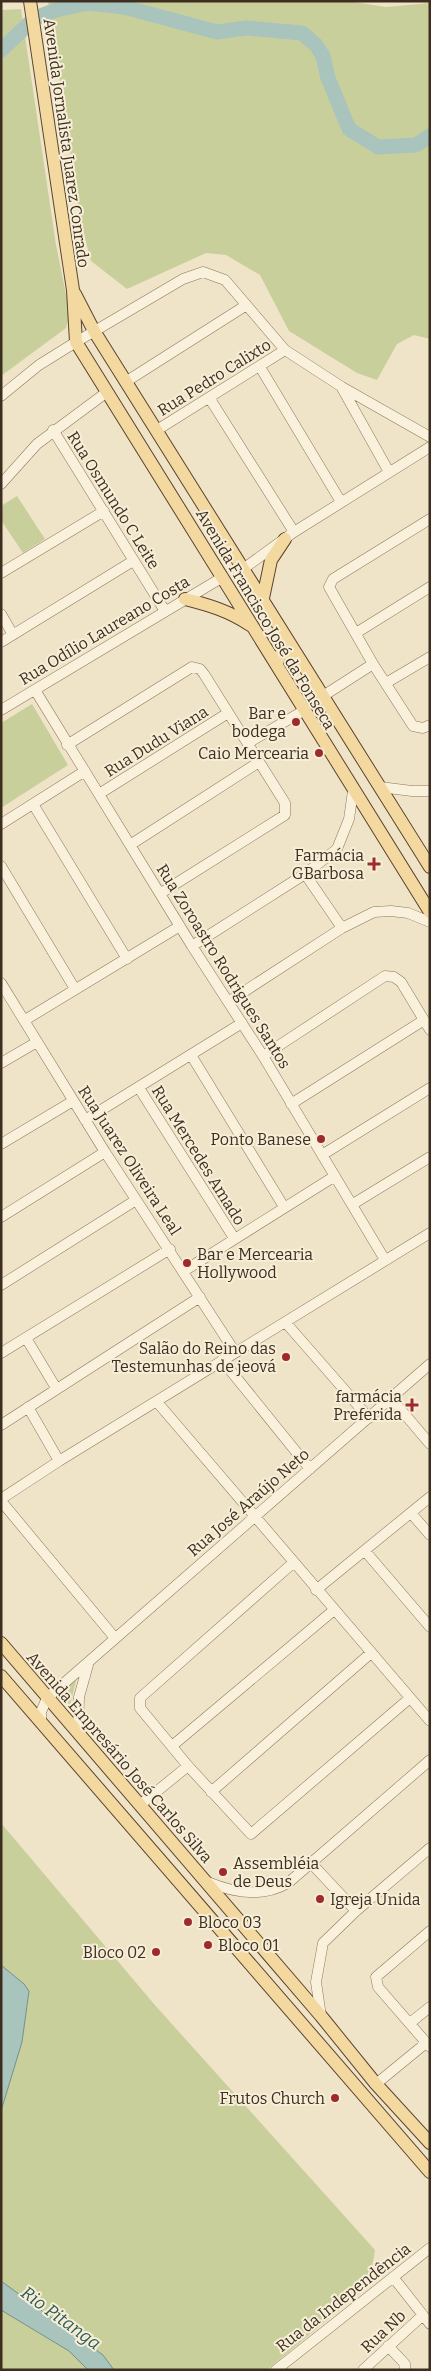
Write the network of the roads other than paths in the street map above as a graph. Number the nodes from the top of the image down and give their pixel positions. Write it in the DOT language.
graph roads {
  1 [pos="30,1"];
  2 [pos="73,290"];
  3 [pos="245,306"];
  4 [pos="94,331"];
  5 [pos="76,342"];
  6 [pos="286,350"];
  7 [pos="260,367"];
  8 [pos="127,381"];
  9 [pos="342,387"];
  10 [pos="107,392"];
  11 [pos="1,396"];
  12 [pos="210,399"];
  13 [pos="53,430"];
  14 [pos="158,430"];
  15 [pos="430,437"];
  16 [pos="430,446"];
  17 [pos="389,472"];
  18 [pos="1,484"];
  19 [pos="341,502"];
  20 [pos="104,511"];
  21 [pos="430,519"];
  22 [pos="289,536"];
  23 [pos="133,561"];
  24 [pos="243,569"];
  25 [pos="1,573"];
  26 [pos="223,577"];
  27 [pos="430,587"];
  28 [pos="263,598"];
  29 [pos="185,599"];
  30 [pos="165,611"];
  31 [pos="1,614"];
  32 [pos="254,627"];
  33 [pos="356,633"];
  34 [pos="13,635"];
  35 [pos="286,637"];
  36 [pos="1,642"];
  37 [pos="267,649"];
  38 [pos="297,656"];
  39 [pos="430,657"];
  40 [pos="276,664"];
  41 [pos="373,664"];
  42 [pos="386,683"];
  43 [pos="35,690"];
  44 [pos="323,696"];
  45 [pos="2,707"];
  46 [pos="303,711"];
  47 [pos="228,713"];
  48 [pos="430,725"];
  49 [pos="248,743"];
  50 [pos="67,745"];
  51 [pos="259,762"];
  52 [pos="85,771"];
  53 [pos="380,787"];
  54 [pos="353,791"];
  55 [pos="430,791"];
  56 [pos="99,794"];
  57 [pos="33,804"];
  58 [pos="1,824"];
  59 [pos="130,845"];
  60 [pos="1,866"];
  61 [pos="430,867"];
  62 [pos="305,874"];
  63 [pos="161,893"];
  64 [pos="430,912"];
  65 [pos="430,922"];
  66 [pos="180,926"];
  67 [pos="342,928"];
  68 [pos="192,946"];
  69 [pos="127,958"];
  70 [pos="75,989"];
  71 [pos="3,990"];
  72 [pos="228,1002"];
  73 [pos="25,1020"];
  74 [pos="424,1020"];
  75 [pos="242,1023"];
  76 [pos="430,1030"];
  77 [pos="37,1042"];
  78 [pos="191,1055"];
  79 [pos="263,1056"];
  80 [pos="1,1063"];
  81 [pos="139,1088"];
  82 [pos="430,1088"];
  83 [pos="73,1101"];
  84 [pos="291,1104"];
  85 [pos="85,1120"];
  86 [pos="1,1144"];
  87 [pos="105,1152"];
  88 [pos="322,1155"];
  89 [pos="430,1157"];
  90 [pos="335,1176"];
  91 [pos="136,1200"];
  92 [pos="353,1204"];
  93 [pos="284,1207"];
  94 [pos="1,1217"];
  95 [pos="430,1234"];
  96 [pos="234,1238"];
  97 [pos="170,1249"];
  98 [pos="385,1260"];
  99 [pos="184,1271"];
  100 [pos="1,1285"];
  101 [pos="200,1297"];
  102 [pos="286,1323"];
  103 [pos="26,1338"];
  104 [pos="235,1352"];
  105 [pos="1,1353"];
  106 [pos="222,1360"];
  107 [pos="430,1364"];
  108 [pos="56,1388"];
  109 [pos="391,1398"];
  110 [pos="158,1402"];
  111 [pos="28,1407"];
  112 [pos="369,1418"];
  113 [pos="1,1425"];
  114 [pos="430,1444"];
  115 [pos="59,1461"];
  116 [pos="310,1469"];
  117 [pos="430,1497"];
  118 [pos="1,1500"];
  119 [pos="411,1513"];
  120 [pos="256,1515"];
  121 [pos="430,1535"];
  122 [pos="365,1551"];
  123 [pos="293,1563"];
  124 [pos="316,1590"];
  125 [pos="334,1610"];
  126 [pos="430,1627"];
  127 [pos="115,1638"];
  128 [pos="1,1643"];
  129 [pos="371,1653"];
  130 [pos="88,1664"];
  131 [pos="1,1676"];
  132 [pos="47,1698"];
  133 [pos="410,1698"];
  134 [pos="430,1721"];
  135 [pos="42,1722"];
  136 [pos="78,1732"];
  137 [pos="172,1746"];
  138 [pos="430,1760"];
  139 [pos="188,1766"];
  140 [pos="211,1792"];
  141 [pos="140,1805"];
  142 [pos="430,1848"];
  143 [pos="311,1862"];
  144 [pos="205,1881"];
  145 [pos="356,1911"];
  146 [pos="430,1930"];
  147 [pos="430,2007"];
  148 [pos="321,2016"];
  149 [pos="410,2023"];
  150 [pos="428,2045"];
  151 [pos="376,2084"];
  152 [pos="430,2143"];
  153 [pos="430,2172"];
  154 [pos="430,2248"];
  155 [pos="393,2277"];
  156 [pos="422,2315"];
  157 [pos="430,2324"];
  158 [pos="388,2346"];
  159 [pos="276,2370"];
  160 [pos="363,2370"];
  161 [pos="406,2370"];
  1 -- 2 [label="main road, Avenida Jornalista Juarez Conrado"];
  2 -- 4 [label="main road, Avenida Jornalista Juarez Conrado"];
  2 -- 5 [label="main road, Avenida Jornalista Juarez Conrado"];
  3 -- 4 [label="street"];
  3 -- 6 [label="street"];
  3 -- 8 [label="street"];
  4 -- 5 [label="street"];
  4 -- 8 [label="main road, Avenida Francisco José da Fonseca"];
  5 -- 10 [label="main road, Avenida Francisco José da Fonseca"];
  5 -- 11 [label="street"];
  6 -- 7 [label="street, Rua Pedro Calixto"];
  6 -- 9 [label="street"];
  7 -- 12 [label="street, Rua Pedro Calixto"];
  7 -- 19 [label="street"];
  8 -- 14 [label="main road, Avenida Francisco José da Fonseca"];
  9 -- 15 [label="street"];
  9 -- 17 [label="street"];
  10 -- 13 [label="street"];
  10 -- 26 [label="main road, Avenida Francisco José da Fonseca"];
  12 -- 14 [label="street, Rua Pedro Calixto"];
  12 -- 22 [label="street"];
  13 -- 18 [label="street"];
  13 -- 20 [label="street, Rua Osmundo C Leite"];
  14 -- 24 [label="main road, Avenida Francisco José da Fonseca"];
  16 -- 17 [label="street"];
  17 -- 19 [label="street"];
  19 -- 22 [label="street"];
  20 -- 23 [label="street, Rua Osmundo C Leite"];
  20 -- 25 [label="street"];
  21 -- 33 [label="street"];
  22 -- 24 [label="street"];
  22 -- 28 [label="main road"];
  23 -- 30 [label="street, Rua Osmundo C Leite"];
  23 -- 34 [label="street"];
  24 -- 28 [label="main road, Avenida Francisco José da Fonseca"];
  26 -- 29 [label="street, Rua Odílio Laureano Costa"];
  26 -- 32 [label="main road, Avenida Francisco José da Fonseca"];
  27 -- 33 [label="street"];
  28 -- 35 [label="main road, Avenida Francisco José da Fonseca"];
  29 -- 30 [label="street, Rua Odílio Laureano Costa"];
  29 -- 32 [label="main road"];
  30 -- 43 [label="street, Rua Odílio Laureano Costa"];
  31 -- 34 [label="street"];
  32 -- 37 [label="main road, Avenida Francisco José da Fonseca"];
  33 -- 41 [label="street"];
  34 -- 36 [label="street"];
  35 -- 37 [label="main road"];
  35 -- 38 [label="main road, Avenida Francisco José da Fonseca"];
  37 -- 40 [label="main road, Avenida Francisco José da Fonseca"];
  38 -- 40 [label="main road"];
  38 -- 44 [label="main road, Avenida Francisco José da Fonseca"];
  39 -- 42 [label="street"];
  40 -- 46 [label="main road, Avenida Francisco José da Fonseca"];
  41 -- 42 [label="street"];
  41 -- 44 [label="street"];
  42 -- 48 [label="street"];
  43 -- 45 [label="street, Rua Odílio Laureano Costa"];
  43 -- 50 [label="street, Rua Zoroastro Rodrigues Santos"];
  44 -- 53 [label="main road, Avenida Francisco José da Fonseca"];
  46 -- 49 [label="street"];
  46 -- 54 [label="main road, Avenida Francisco José da Fonseca"];
  47 -- 49 [label="street"];
  47 -- 50 [label="street"];
  47 -- 56 [label="street, Rua Dudu Viana"];
  49 -- 51 [label="street"];
  50 -- 52 [label="street, Rua Zoroastro Rodrigues Santos"];
  51 -- 59 [label="street"];
  51 -- 63 [label="street"];
  52 -- 56 [label="street, Rua Zoroastro Rodrigues Santos"];
  52 -- 57 [label="street"];
  53 -- 55 [label="street"];
  53 -- 61 [label="main road, Avenida Francisco José da Fonseca"];
  54 -- 62 [label="street"];
  54 -- 64 [label="main road, Avenida Francisco José da Fonseca"];
  56 -- 59 [label="street, Rua Zoroastro Rodrigues Santos"];
  57 -- 58 [label="street"];
  57 -- 69 [label="street"];
  59 -- 63 [label="street, Rua Zoroastro Rodrigues Santos"];
  60 -- 70 [label="street"];
  62 -- 67 [label="street"];
  62 -- 68 [label="street"];
  63 -- 66 [label="street, Rua Zoroastro Rodrigues Santos"];
  65 -- 67 [label="street"];
  66 -- 68 [label="street, Rua Zoroastro Rodrigues Santos"];
  66 -- 69 [label="street"];
  67 -- 72 [label="street"];
  68 -- 72 [label="street, Rua Zoroastro Rodrigues Santos"];
  69 -- 70 [label="street"];
  70 -- 73 [label="street"];
  71 -- 73 [label="street, Rua Juarez Oliveira Leal"];
  72 -- 75 [label="street, Rua Zoroastro Rodrigues Santos"];
  73 -- 77 [label="street, Rua Juarez Oliveira Leal"];
  74 -- 76 [label="street"];
  74 -- 79 [label="street"];
  74 -- 84 [label="street"];
  75 -- 78 [label="street"];
  75 -- 79 [label="street, Rua Zoroastro Rodrigues Santos"];
  77 -- 80 [label="street"];
  77 -- 83 [label="street, Rua Juarez Oliveira Leal"];
  78 -- 81 [label="street"];
  78 -- 93 [label="street"];
  79 -- 84 [label="street, Rua Zoroastro Rodrigues Santos"];
  81 -- 85 [label="street"];
  81 -- 96 [label="street, Rua Mercedes Amado"];
  82 -- 88 [label="street"];
  83 -- 85 [label="street, Rua Juarez Oliveira Leal"];
  83 -- 86 [label="street"];
  84 -- 88 [label="street, Rua Zoroastro Rodrigues Santos"];
  85 -- 87 [label="street, Rua Juarez Oliveira Leal"];
  87 -- 91 [label="street, Rua Juarez Oliveira Leal"];
  87 -- 94 [label="street"];
  88 -- 90 [label="street, Rua Zoroastro Rodrigues Santos"];
  89 -- 92 [label="street"];
  90 -- 92 [label="street, Rua Zoroastro Rodrigues Santos"];
  90 -- 93 [label="street"];
  91 -- 97 [label="street, Rua Juarez Oliveira Leal"];
  91 -- 100 [label="street"];
  92 -- 98 [label="street, Rua Zoroastro Rodrigues Santos"];
  93 -- 96 [label="street"];
  95 -- 98 [label="street"];
  96 -- 99 [label="street"];
  97 -- 99 [label="street, Rua Juarez Oliveira Leal"];
  97 -- 103 [label="street"];
  98 -- 102 [label="street"];
  99 -- 101 [label="street, Rua Juarez Oliveira Leal"];
  101 -- 104 [label="street, Rua Juarez Oliveira Leal"];
  101 -- 108 [label="street"];
  102 -- 104 [label="street"];
  102 -- 112 [label="street"];
  103 -- 105 [label="street"];
  103 -- 108 [label="street"];
  104 -- 106 [label="street"];
  106 -- 110 [label="street"];
  106 -- 116 [label="street"];
  107 -- 109 [label="street, Rua José Araújo Neto"];
  108 -- 111 [label="street"];
  109 -- 112 [label="street, Rua José Araújo Neto"];
  109 -- 114 [label="street"];
  110 -- 115 [label="street"];
  110 -- 120 [label="street"];
  111 -- 113 [label="street"];
  111 -- 115 [label="street"];
  112 -- 116 [label="street, Rua José Araújo Neto"];
  115 -- 118 [label="street"];
  116 -- 120 [label="street, Rua José Araújo Neto"];
  117 -- 119 [label="street"];
  118 -- 127 [label="street"];
  119 -- 121 [label="street"];
  119 -- 122 [label="street"];
  120 -- 123 [label="street"];
  120 -- 127 [label="street, Rua José Araújo Neto"];
  122 -- 124 [label="street"];
  122 -- 126 [label="street"];
  123 -- 124 [label="street"];
  123 -- 137 [label="street"];
  124 -- 125 [label="street"];
  125 -- 129 [label="street"];
  125 -- 137 [label="street"];
  127 -- 130 [label="street, Rua José Araújo Neto"];
  128 -- 132 [label="main road, Avenida Empresário José Carlos Silva"];
  129 -- 133 [label="street"];
  129 -- 140 [label="street"];
  130 -- 132 [label="street, Rua José Araújo Neto"];
  130 -- 136 [label="street"];
  131 -- 135 [label="main road"];
  132 -- 135 [label="street"];
  132 -- 136 [label="main road, Avenida Empresário José Carlos Silva"];
  133 -- 134 [label="street"];
  133 -- 140 [label="street"];
  135 -- 153 [label="main road"];
  136 -- 141 [label="main road, Avenida Empresário José Carlos Silva"];
  137 -- 139 [label="street"];
  138 -- 143 [label="street"];
  139 -- 140 [label="street"];
  139 -- 141 [label="street"];
  141 -- 144 [label="main road, Avenida Empresário José Carlos Silva"];
  142 -- 145 [label="street"];
  143 -- 144 [label="street"];
  143 -- 145 [label="street"];
  144 -- 148 [label="main road, Avenida Empresário José Carlos Silva"];
  145 -- 148 [label="street"];
  146 -- 149 [label="street"];
  147 -- 149 [label="street"];
  148 -- 151 [label="main road, Avenida Empresário José Carlos Silva"];
  149 -- 150 [label="street"];
  150 -- 151 [label="street"];
  151 -- 152 [label="main road, Avenida Empresário José Carlos Silva"];
  154 -- 155 [label="street, Rua da Independência"];
  155 -- 156 [label="street"];
  155 -- 159 [label="street, Rua da Independência"];
  156 -- 157 [label="street"];
  156 -- 158 [label="street, Rua Nb"];
  158 -- 160 [label="street, Rua Nb"];
  158 -- 161 [label="street"];
}
